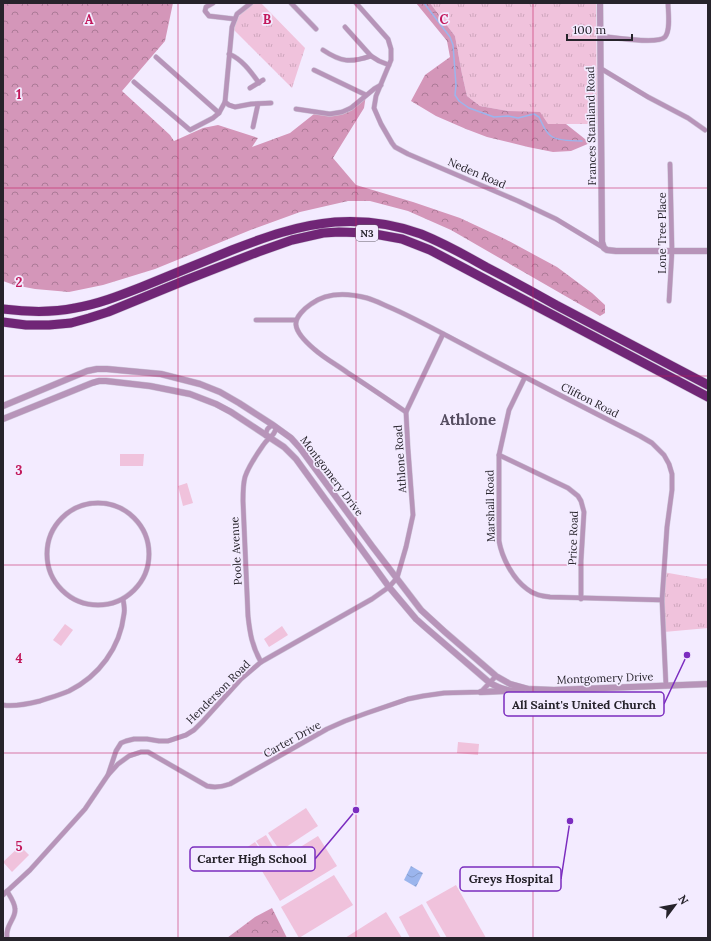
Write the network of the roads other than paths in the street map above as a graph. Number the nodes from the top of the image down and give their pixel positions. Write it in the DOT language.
graph roads {
  1 [pos="213,3"];
  2 [pos="251,3"];
  3 [pos="291,3"];
  4 [pos="356,3"];
  5 [pos="600,3"];
  6 [pos="668,3"];
  7 [pos="235,19"];
  8 [pos="345,27"];
  9 [pos="316,29"];
  10 [pos="600,36"];
  11 [pos="323,50"];
  12 [pos="230,54"];
  13 [pos="371,56"];
  14 [pos="156,57"];
  15 [pos="389,65"];
  16 [pos="600,68"];
  17 [pos="314,70"];
  18 [pos="134,82"];
  19 [pos="380,85"];
  20 [pos="250,88"];
  21 [pos="366,95"];
  22 [pos="225,102"];
  23 [pos="271,103"];
  24 [pos="258,104"];
  25 [pos="296,109"];
  26 [pos="219,113"];
  27 [pos="253,127"];
  28 [pos="705,130"];
  29 [pos="670,164"];
  30 [pos="604,248"];
  31 [pos="672,250"];
  32 [pos="708,251"];
  33 [pos="669,302"];
  34 [pos="3,309"];
  35 [pos="256,320"];
  36 [pos="296,320"];
  37 [pos="3,322"];
  38 [pos="443,334"];
  39 [pos="150,373"];
  40 [pos="525,377"];
  41 [pos="160,381"];
  42 [pos="708,385"];
  43 [pos="150,386"];
  44 [pos="708,397"];
  45 [pos="3,406"];
  46 [pos="406,412"];
  47 [pos="3,419"];
  48 [pos="274,426"];
  49 [pos="267,438"];
  50 [pos="499,455"];
  51 [pos="342,505"];
  52 [pos="334,511"];
  53 [pos="346,511"];
  54 [pos="338,516"];
  55 [pos="397,578"];
  56 [pos="389,587"];
  57 [pos="123,599"];
  58 [pos="581,599"];
  59 [pos="662,600"];
  60 [pos="438,625"];
  61 [pos="445,632"];
  62 [pos="432,633"];
  63 [pos="440,640"];
  64 [pos="260,662"];
  65 [pos="496,676"];
  66 [pos="490,683"];
  67 [pos="708,684"];
  68 [pos="666,686"];
  69 [pos="528,689"];
  70 [pos="508,691"];
  71 [pos="481,692"];
  72 [pos="3,705"];
  73 [pos="116,751"];
  74 [pos="122,760"];
  75 [pos="108,775"];
  76 [pos="7,891"];
  77 [pos="3,895"];
  78 [pos="7,938"];
  1 -- 7 [label="street"];
  2 -- 7 [label="street"];
  3 -- 9 [label="street"];
  4 -- 15 [label="street, Neden Road"];
  5 -- 10 [label="street, Frances Staniland Road"];
  6 -- 10 [label="street"];
  7 -- 12 [label="street"];
  8 -- 13 [label="street"];
  10 -- 16 [label="street, Frances Staniland Road"];
  11 -- 13 [label="street"];
  12 -- 20 [label="street"];
  12 -- 22 [label="street"];
  13 -- 15 [label="street"];
  14 -- 26 [label="street"];
  15 -- 19 [label="street, Neden Road"];
  16 -- 28 [label="street"];
  16 -- 30 [label="street, Frances Staniland Road"];
  17 -- 21 [label="street"];
  18 -- 26 [label="street"];
  19 -- 21 [label="street"];
  19 -- 30 [label="street, Neden Road"];
  21 -- 25 [label="street"];
  22 -- 24 [label="street"];
  22 -- 26 [label="street"];
  23 -- 24 [label="street"];
  24 -- 27 [label="street"];
  29 -- 31 [label="street, Lone Tree Place"];
  30 -- 31 [label="street, Neden Road"];
  31 -- 32 [label="street, Neden Road"];
  31 -- 33 [label="street, Lone Tree Place"];
  34 -- 42 [label="highway, N3"];
  35 -- 36 [label="street"];
  36 -- 38 [label="street, Clifton Road"];
  36 -- 46 [label="street"];
  37 -- 44 [label="highway, N3"];
  38 -- 40 [label="street, Clifton Road"];
  38 -- 46 [label="street, Athlone Road"];
  39 -- 41 [label="street, Montgomery Drive"];
  39 -- 43 [label="street"];
  39 -- 45 [label="street, Montgomery Drive"];
  40 -- 50 [label="street, Marshall Road"];
  40 -- 59 [label="street, Clifton Road"];
  41 -- 43 [label="street, Montgomery Drive"];
  41 -- 48 [label="street, Montgomery Drive"];
  41 -- 49 [label="street, Montgomery Drive"];
  43 -- 47 [label="street, Montgomery Drive"];
  46 -- 55 [label="street, Athlone Road"];
  48 -- 49 [label="street, Poole Avenue"];
  48 -- 49 [label="street, Poole Avenue"];
  48 -- 51 [label="street, Montgomery Drive"];
  49 -- 52 [label="street, Montgomery Drive"];
  49 -- 64 [label="street, Poole Avenue"];
  50 -- 58 [label="street, Price Road"];
  50 -- 58 [label="street, Marshall Road"];
  51 -- 52 [label="street"];
  51 -- 53 [label="street, Montgomery Drive"];
  52 -- 54 [label="street, Montgomery Drive"];
  53 -- 54 [label="street"];
  53 -- 55 [label="street, Montgomery Drive"];
  54 -- 56 [label="street, Montgomery Drive"];
  55 -- 56 [label="street, Athlone Road"];
  55 -- 60 [label="street, Montgomery Drive"];
  56 -- 62 [label="street, Montgomery Drive"];
  56 -- 64 [label="street, Henderson Road"];
  57 -- 57 [label="street"];
  57 -- 72 [label="street"];
  58 -- 59 [label="street, Marshall Road"];
  59 -- 68 [label="street, Clifton Road"];
  60 -- 61 [label="street, Montgomery Drive"];
  60 -- 62 [label="street"];
  61 -- 63 [label="street"];
  61 -- 65 [label="street, Montgomery Drive"];
  62 -- 63 [label="street, Montgomery Drive"];
  63 -- 66 [label="street, Montgomery Drive"];
  64 -- 73 [label="street, Henderson Road"];
  65 -- 66 [label="street"];
  65 -- 69 [label="street, Montgomery Drive"];
  66 -- 70 [label="street, Montgomery Drive"];
  66 -- 71 [label="street"];
  67 -- 68 [label="street, Montgomery Drive"];
  68 -- 69 [label="street, Montgomery Drive"];
  69 -- 70 [label="street, Montgomery Drive"];
  70 -- 71 [label="street"];
  71 -- 74 [label="street, Carter Drive"];
  73 -- 74 [label="street"];
  73 -- 75 [label="street"];
  74 -- 75 [label="street"];
  75 -- 76 [label="street"];
  76 -- 77 [label="street"];
  76 -- 78 [label="street"];
}
